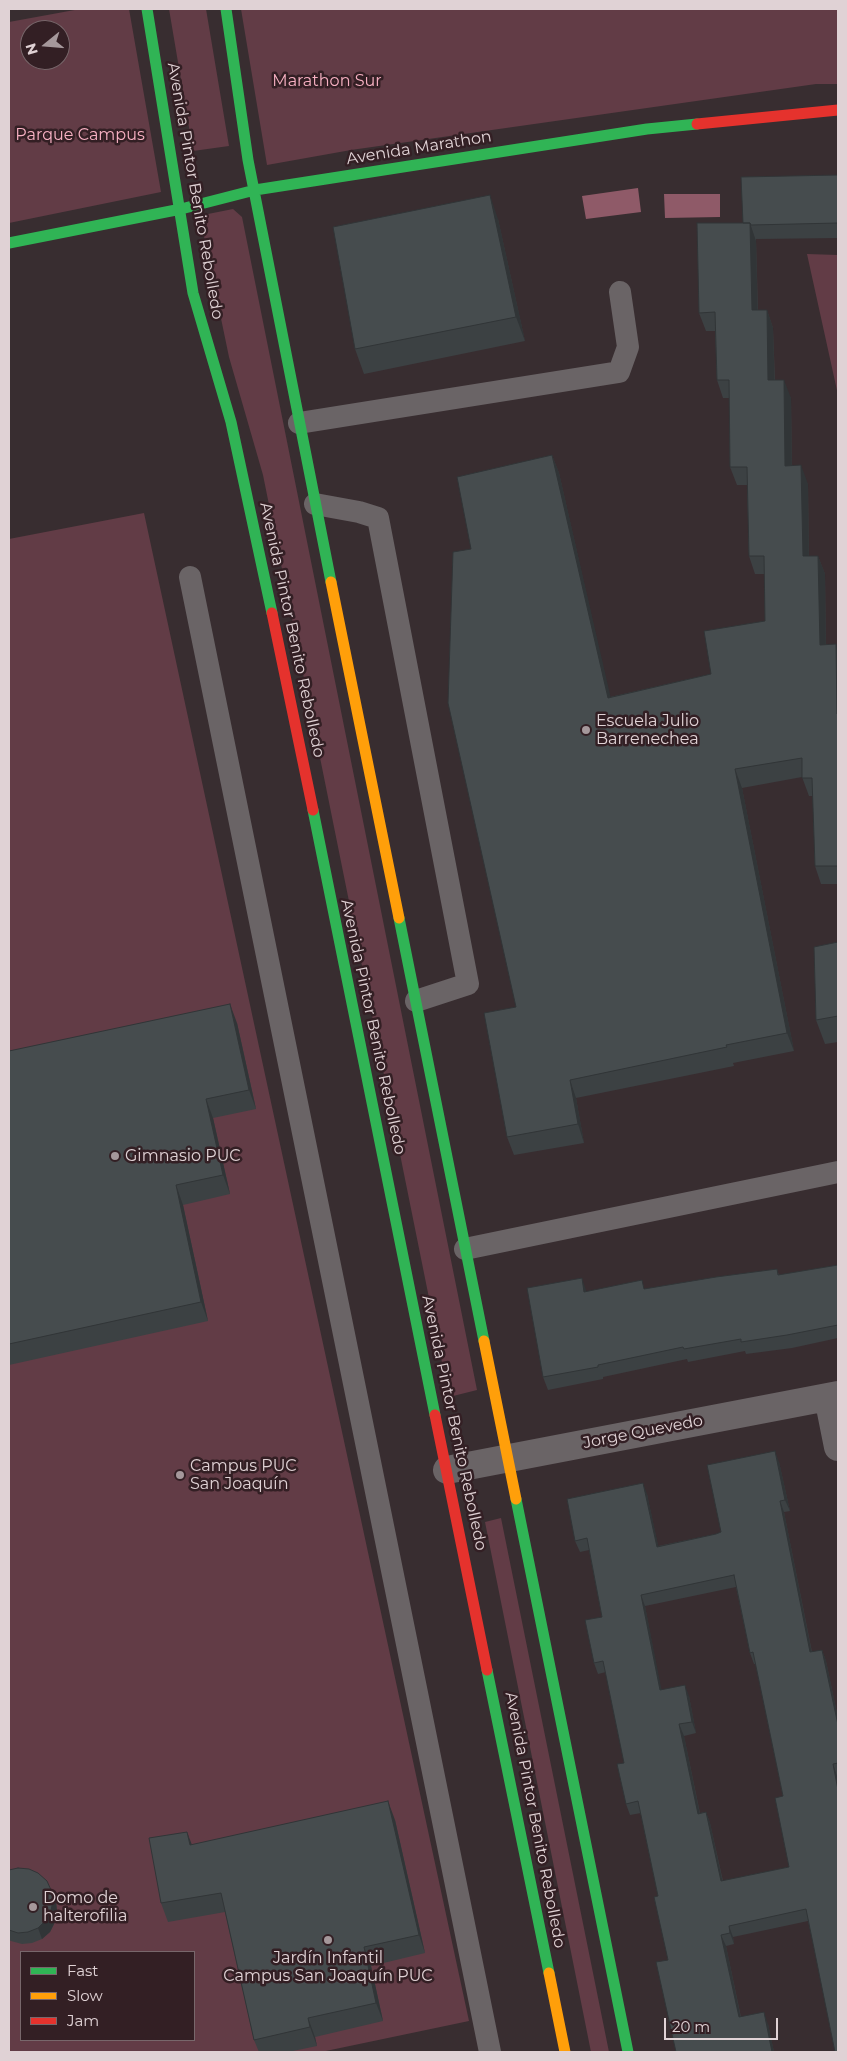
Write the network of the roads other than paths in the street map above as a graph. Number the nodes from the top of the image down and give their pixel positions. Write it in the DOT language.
graph roads {
  1 [pos="147,9"];
  2 [pos="226,9"];
  3 [pos="838,110"];
  4 [pos="255,190"];
  5 [pos="181,209"];
  6 [pos="9,243"];
  7 [pos="620,292"];
  8 [pos="299,422"];
  9 [pos="315,504"];
  10 [pos="190,577"];
  11 [pos="416,1000"];
  12 [pos="838,1172"];
  13 [pos="465,1249"];
  14 [pos="833,1396"];
  15 [pos="838,1447"];
  16 [pos="507,1458"];
  17 [pos="448,1470"];
  18 [pos="490,2052"];
  19 [pos="565,2052"];
  20 [pos="628,2052"];
  1 -- 5 [label="street, Avenida Pintor Benito Rebolledo"];
  2 -- 4 [label="street"];
  3 -- 4 [label="street, Avenida Marathon"];
  4 -- 5 [label="street, Avenida Marathon"];
  4 -- 8 [label="street"];
  5 -- 6 [label="street, Avenida Marathon"];
  5 -- 17 [label="street, Avenida Pintor Benito Rebolledo"];
  7 -- 8 [label="lane"];
  8 -- 9 [label="street"];
  9 -- 11 [label="street"];
  9 -- 11 [label="lane"];
  10 -- 18 [label="lane"];
  11 -- 13 [label="street"];
  12 -- 13 [label="lane"];
  13 -- 16 [label="street"];
  14 -- 15 [label="street"];
  14 -- 16 [label="street, Jorge Quevedo"];
  16 -- 17 [label="street, Jorge Quevedo"];
  16 -- 20 [label="street"];
  17 -- 19 [label="street, Avenida Pintor Benito Rebolledo"];
}
